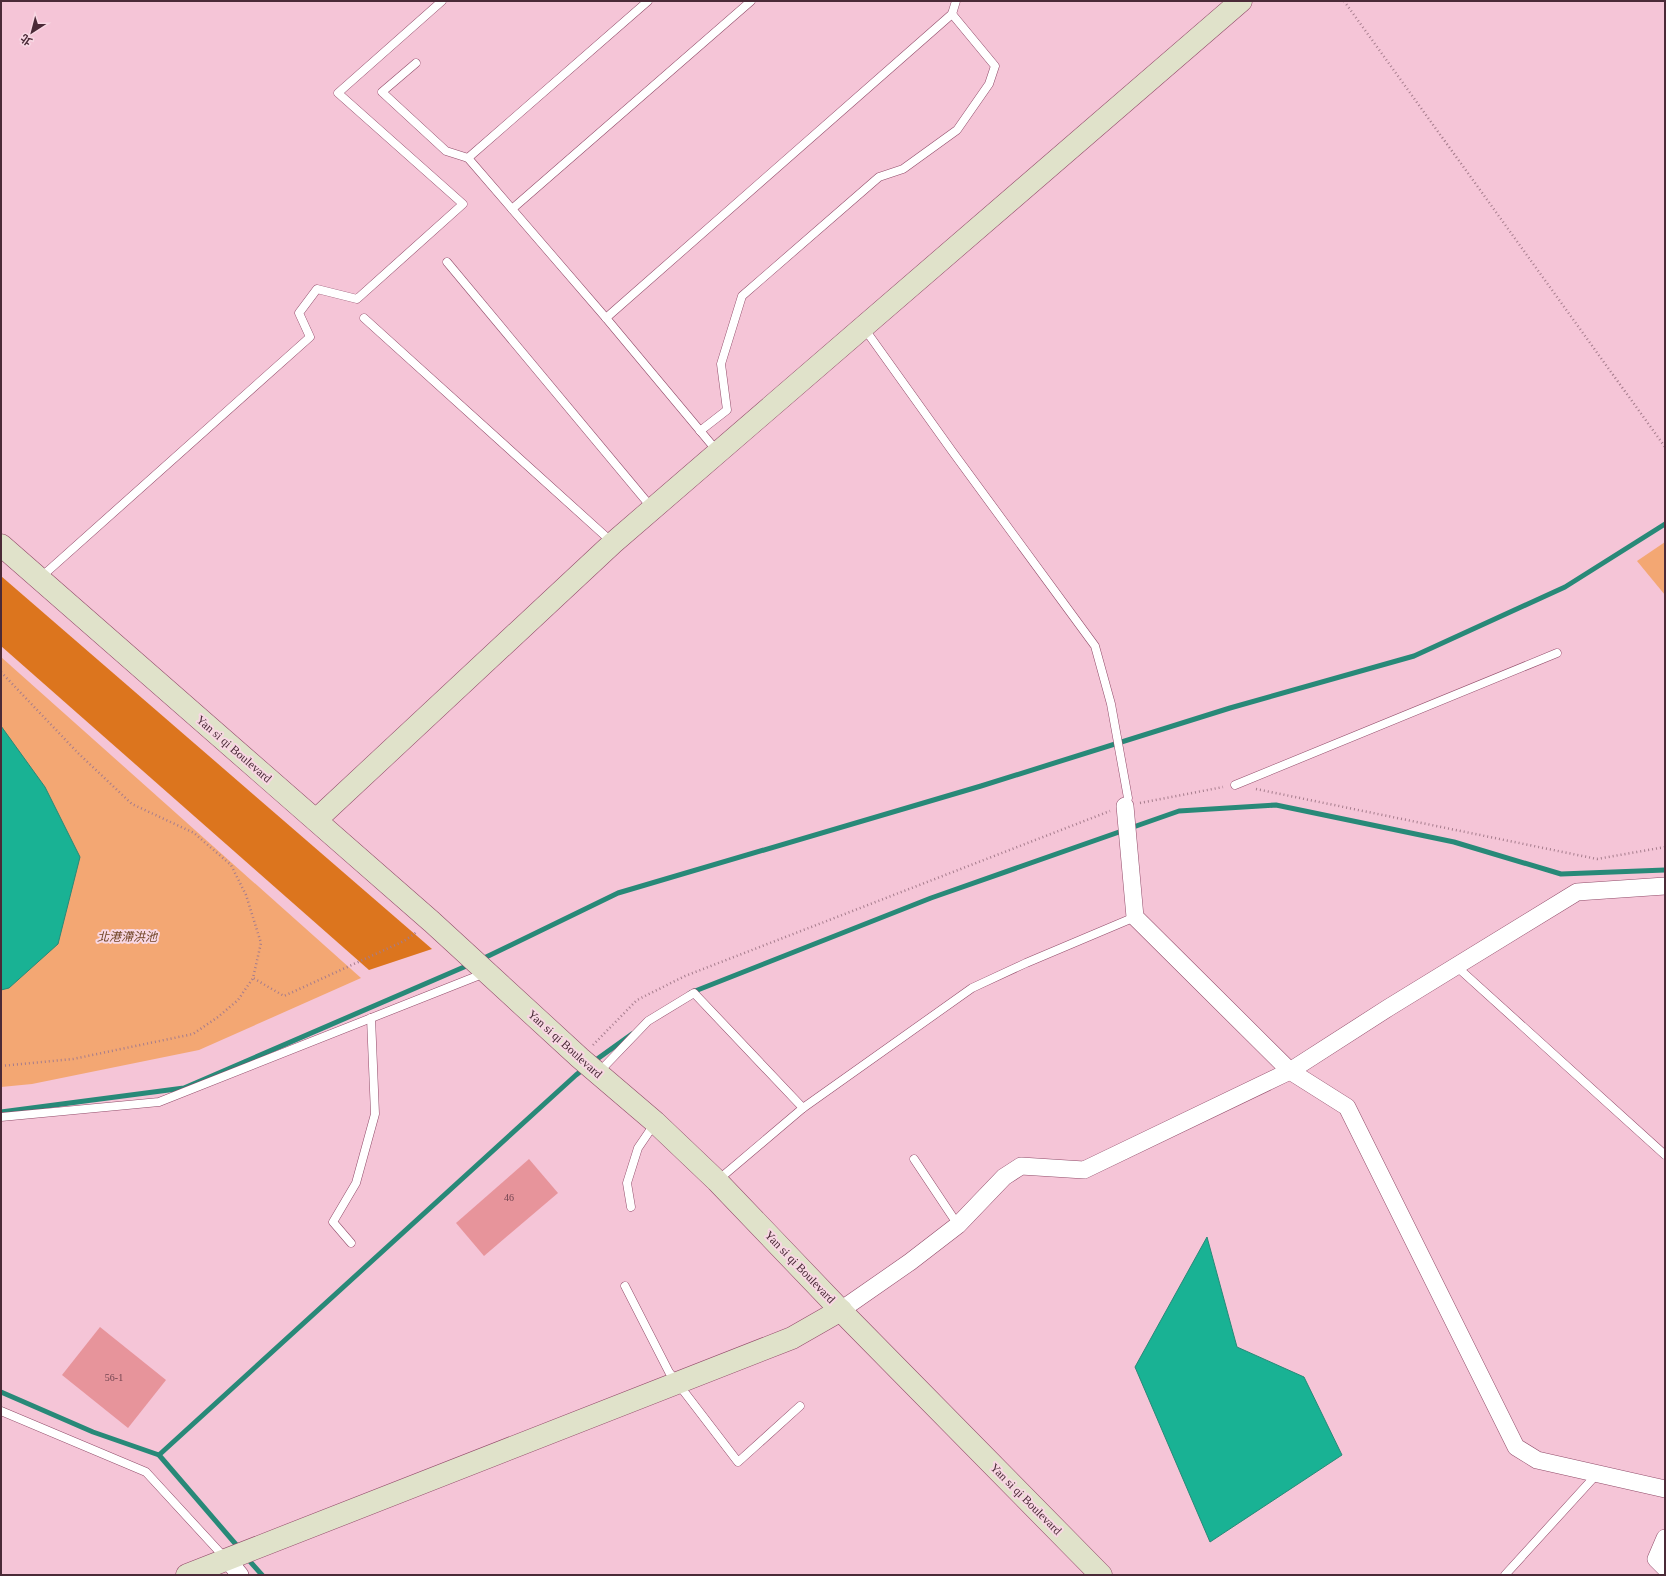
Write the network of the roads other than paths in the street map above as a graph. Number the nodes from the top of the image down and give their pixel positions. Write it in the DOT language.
graph roads {
  1 [pos="442,1"];
  2 [pos="648,1"];
  3 [pos="751,1"];
  4 [pos="956,1"];
  5 [pos="1241,1"];
  6 [pos="952,14"];
  7 [pos="416,63"];
  8 [pos="468,158"];
  9 [pos="512,209"];
  10 [pos="447,262"];
  11 [pos="364,318"];
  12 [pos="606,318"];
  13 [pos="863,327"];
  14 [pos="700,431"];
  15 [pos="718,452"];
  16 [pos="653,509"];
  17 [pos="613,543"];
  18 [pos="1,545"];
  19 [pos="39,578"];
  20 [pos="1557,653"];
  21 [pos="1235,785"];
  22 [pos="1125,806"];
  23 [pos="316,820"];
  24 [pos="1665,886"];
  25 [pos="1135,917"];
  26 [pos="1456,966"];
  27 [pos="486,972"];
  28 [pos="371,1018"];
  29 [pos="1290,1071"];
  30 [pos="598,1073"];
  31 [pos="803,1108"];
  32 [pos="1,1117"];
  33 [pos="656,1122"];
  34 [pos="1665,1155"];
  35 [pos="914,1159"];
  36 [pos="717,1181"];
  37 [pos="630,1207"];
  38 [pos="958,1225"];
  39 [pos="351,1243"];
  40 [pos="625,1286"];
  41 [pos="841,1310"];
  42 [pos="678,1383"];
  43 [pos="800,1406"];
  44 [pos="1,1411"];
  45 [pos="1597,1474"];
  46 [pos="1665,1489"];
  47 [pos="1665,1538"];
  48 [pos="234,1567"];
  49 [pos="1665,1568"];
  50 [pos="187,1575"];
  51 [pos="1101,1575"];
  52 [pos="1505,1575"];
  1 -- 19 [label="lane"];
  2 -- 8 [label="lane"];
  3 -- 9 [label="lane"];
  4 -- 6 [label="lane"];
  5 -- 13 [label="street"];
  6 -- 12 [label="lane"];
  6 -- 14 [label="lane"];
  7 -- 8 [label="lane"];
  8 -- 9 [label="lane"];
  9 -- 12 [label="lane"];
  10 -- 16 [label="lane"];
  11 -- 17 [label="lane"];
  12 -- 14 [label="lane"];
  13 -- 15 [label="street"];
  13 -- 22 [label="lane"];
  14 -- 15 [label="lane"];
  15 -- 16 [label="street"];
  16 -- 17 [label="street"];
  17 -- 23 [label="street"];
  18 -- 19 [label="street, Yan si qi Boulevard"];
  19 -- 23 [label="street, Yan si qi Boulevard"];
  20 -- 21 [label="lane"];
  22 -- 25 [label="street"];
  23 -- 27 [label="street, Yan si qi Boulevard"];
  24 -- 26 [label="street"];
  25 -- 29 [label="street"];
  25 -- 31 [label="lane"];
  26 -- 29 [label="street"];
  26 -- 34 [label="lane"];
  27 -- 28 [label="lane"];
  27 -- 30 [label="street, Yan si qi Boulevard"];
  28 -- 32 [label="lane"];
  28 -- 39 [label="lane"];
  29 -- 38 [label="street"];
  29 -- 45 [label="street"];
  30 -- 31 [label="lane"];
  30 -- 33 [label="street, Yan si qi Boulevard"];
  31 -- 36 [label="lane"];
  33 -- 36 [label="street, Yan si qi Boulevard"];
  33 -- 37 [label="lane"];
  35 -- 38 [label="lane"];
  36 -- 41 [label="street, Yan si qi Boulevard"];
  38 -- 41 [label="street"];
  40 -- 42 [label="lane"];
  41 -- 42 [label="street"];
  41 -- 51 [label="street, Yan si qi Boulevard"];
  42 -- 43 [label="lane"];
  42 -- 48 [label="street"];
  44 -- 48 [label="lane"];
  45 -- 46 [label="street"];
  45 -- 52 [label="lane"];
  47 -- 49 [label="street"];
  48 -- 50 [label="street"];
}
